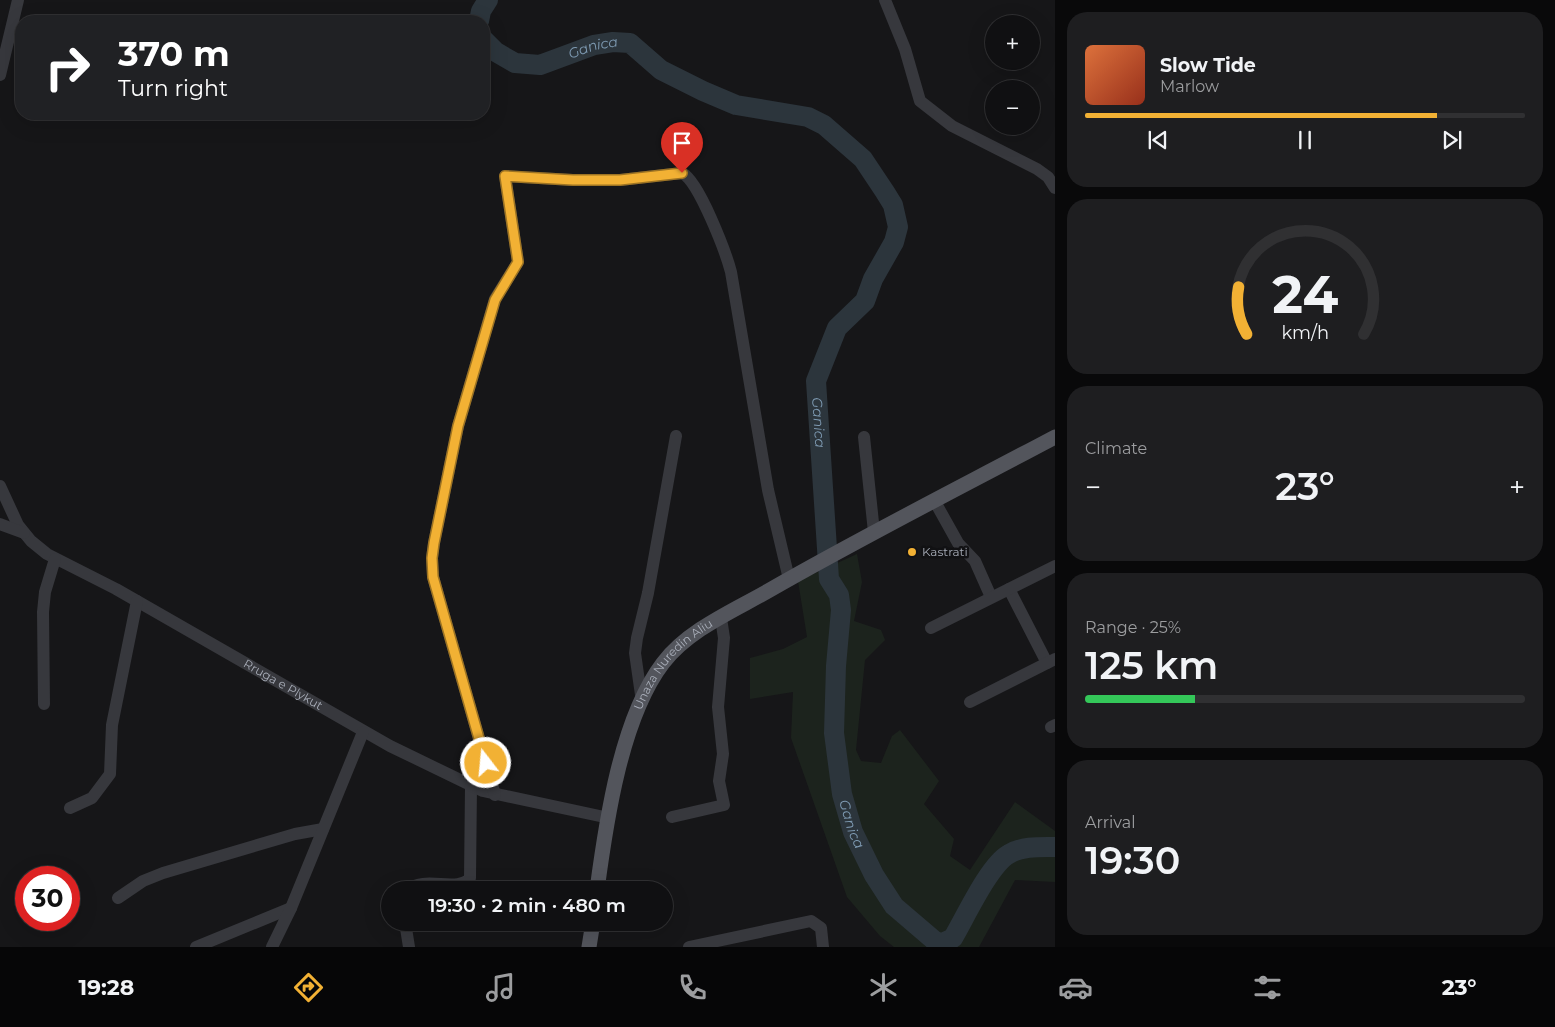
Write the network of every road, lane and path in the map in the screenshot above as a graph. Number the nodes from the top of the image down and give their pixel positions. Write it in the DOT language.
graph roads {
  1 [pos="18,0"];
  2 [pos="885,0"];
  3 [pos="0,75"];
  4 [pos="1055,188"];
  5 [pos="676,436"];
  6 [pos="1055,437"];
  7 [pos="864,438"];
  8 [pos="0,486"];
  9 [pos="934,500"];
  10 [pos="0,524"];
  11 [pos="874,532"];
  12 [pos="24,533"];
  13 [pos="55,560"];
  14 [pos="1055,566"];
  15 [pos="793,577"];
  16 [pos="1009,589"];
  17 [pos="991,597"];
  18 [pos="137,601"];
  19 [pos="721,618"];
  20 [pos="931,628"];
  21 [pos="1051,661"];
  22 [pos="642,702"];
  23 [pos="970,702"];
  24 [pos="44,704"];
  25 [pos="363,732"];
  26 [pos="471,786"];
  27 [pos="496,795"];
  28 [pos="70,808"];
  29 [pos="672,817"];
  30 [pos="608,818"];
  31 [pos="323,829"];
  32 [pos="465,881"];
  33 [pos="598,881"];
  34 [pos="118,898"];
  35 [pos="291,908"];
  36 [pos="406,931"];
  37 [pos="592,931"];
  38 [pos="196,947"];
  39 [pos="272,947"];
  40 [pos="408,947"];
  41 [pos="590,947"];
  42 [pos="690,947"];
  43 [pos="823,947"];
  1 -- 3 [label="street"];
  2 -- 4 [label="street"];
  5 -- 22 [label="street"];
  6 -- 9 [label="main road, Unaza Nuredin Aliu"];
  7 -- 11 [label="street"];
  8 -- 12 [label="street, Rruga e Plykut"];
  9 -- 11 [label="main road, Unaza Nuredin Aliu"];
  9 -- 17 [label="street"];
  10 -- 12 [label="street"];
  11 -- 15 [label="main road, Unaza Nuredin Aliu"];
  12 -- 13 [label="street, Rruga e Plykut"];
  13 -- 18 [label="street, Rruga e Plykut"];
  13 -- 24 [label="street"];
  14 -- 16 [label="street"];
  15 -- 19 [label="main road, Unaza Nuredin Aliu"];
  15 -- 27 [label="street"];
  16 -- 17 [label="street"];
  16 -- 21 [label="street"];
  17 -- 20 [label="street"];
  18 -- 25 [label="street, Rruga e Plykut"];
  18 -- 28 [label="street"];
  19 -- 22 [label="main road, Unaza Nuredin Aliu"];
  19 -- 29 [label="street"];
  21 -- 23 [label="street"];
  22 -- 30 [label="main road, Unaza Nuredin Aliu"];
  25 -- 26 [label="street, Rruga e Plykut"];
  25 -- 31 [label="street"];
  26 -- 27 [label="street, Rruga e Plykut"];
  26 -- 32 [label="street"];
  27 -- 30 [label="street, Rruga e Plykut"];
  30 -- 33 [label="main road, Unaza Nuredin Aliu"];
  31 -- 34 [label="street"];
  31 -- 35 [label="street"];
  35 -- 38 [label="street"];
  35 -- 39 [label="street"];
  36 -- 40 [label="street"];
  37 -- 41 [label="main road"];
  42 -- 43 [label="street"];
}
